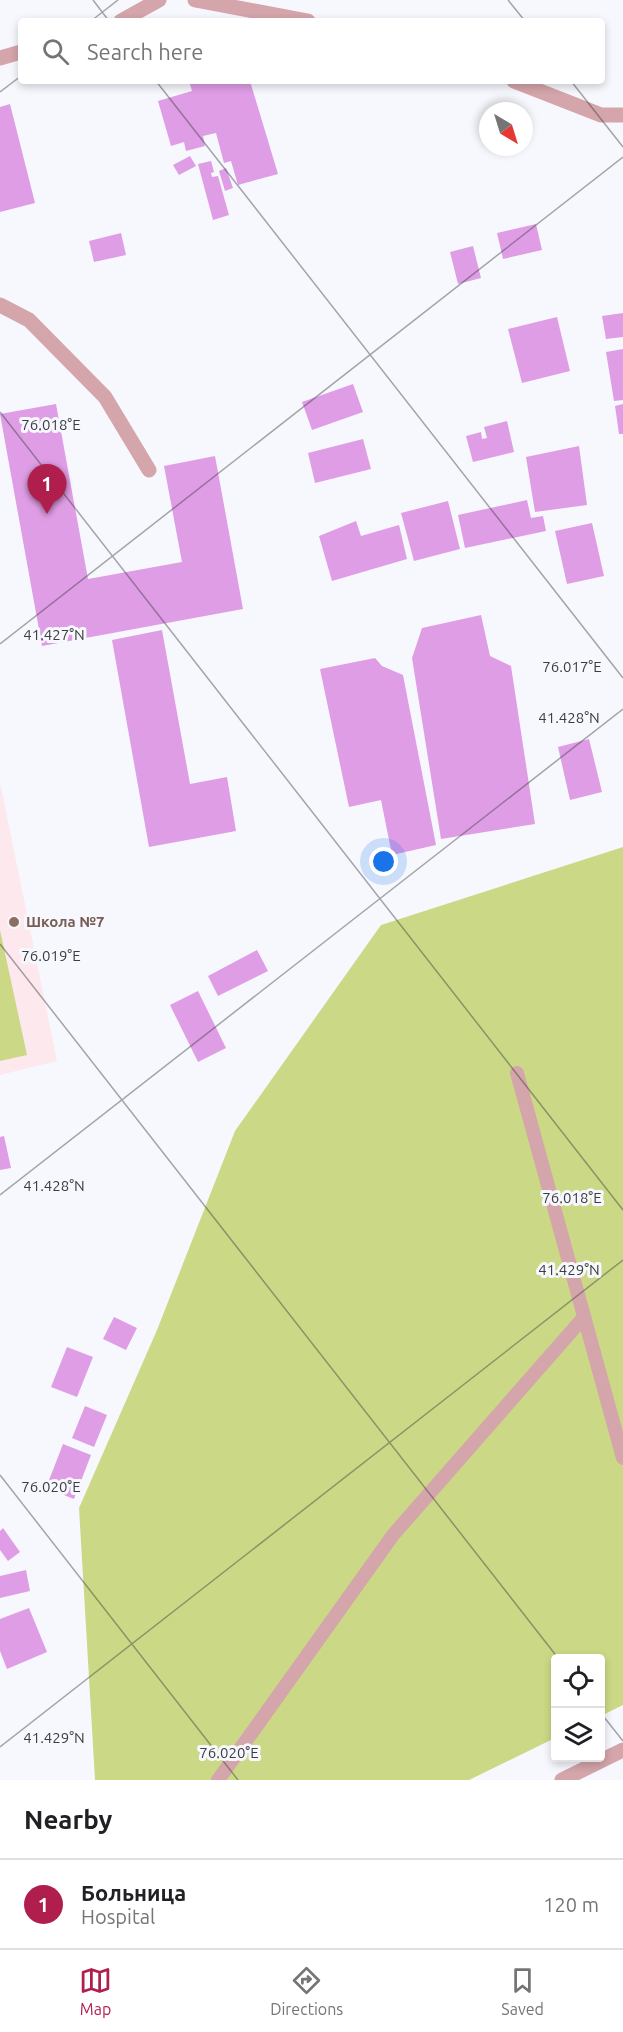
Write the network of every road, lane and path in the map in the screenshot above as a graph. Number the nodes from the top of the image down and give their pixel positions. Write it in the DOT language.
graph roads {
  1 [pos="159,0"];
  2 [pos="195,0"];
  3 [pos="126,18"];
  4 [pos="292,18"];
  5 [pos="18,53"];
  6 [pos="0,58"];
  7 [pos="522,84"];
  8 [pos="623,115"];
  9 [pos="0,305"];
  10 [pos="149,470"];
  11 [pos="517,1073"];
  12 [pos="584,1317"];
  13 [pos="623,1458"];
  14 [pos="623,1750"];
  15 [pos="218,1780"];
  16 [pos="562,1780"];
  1 -- 3 [label="street"];
  2 -- 4 [label="street"];
  5 -- 6 [label="street"];
  7 -- 8 [label="street"];
  9 -- 10 [label="street"];
  11 -- 12 [label="lane"];
  12 -- 13 [label="lane"];
  12 -- 15 [label="lane"];
  14 -- 16 [label="street"];
}
